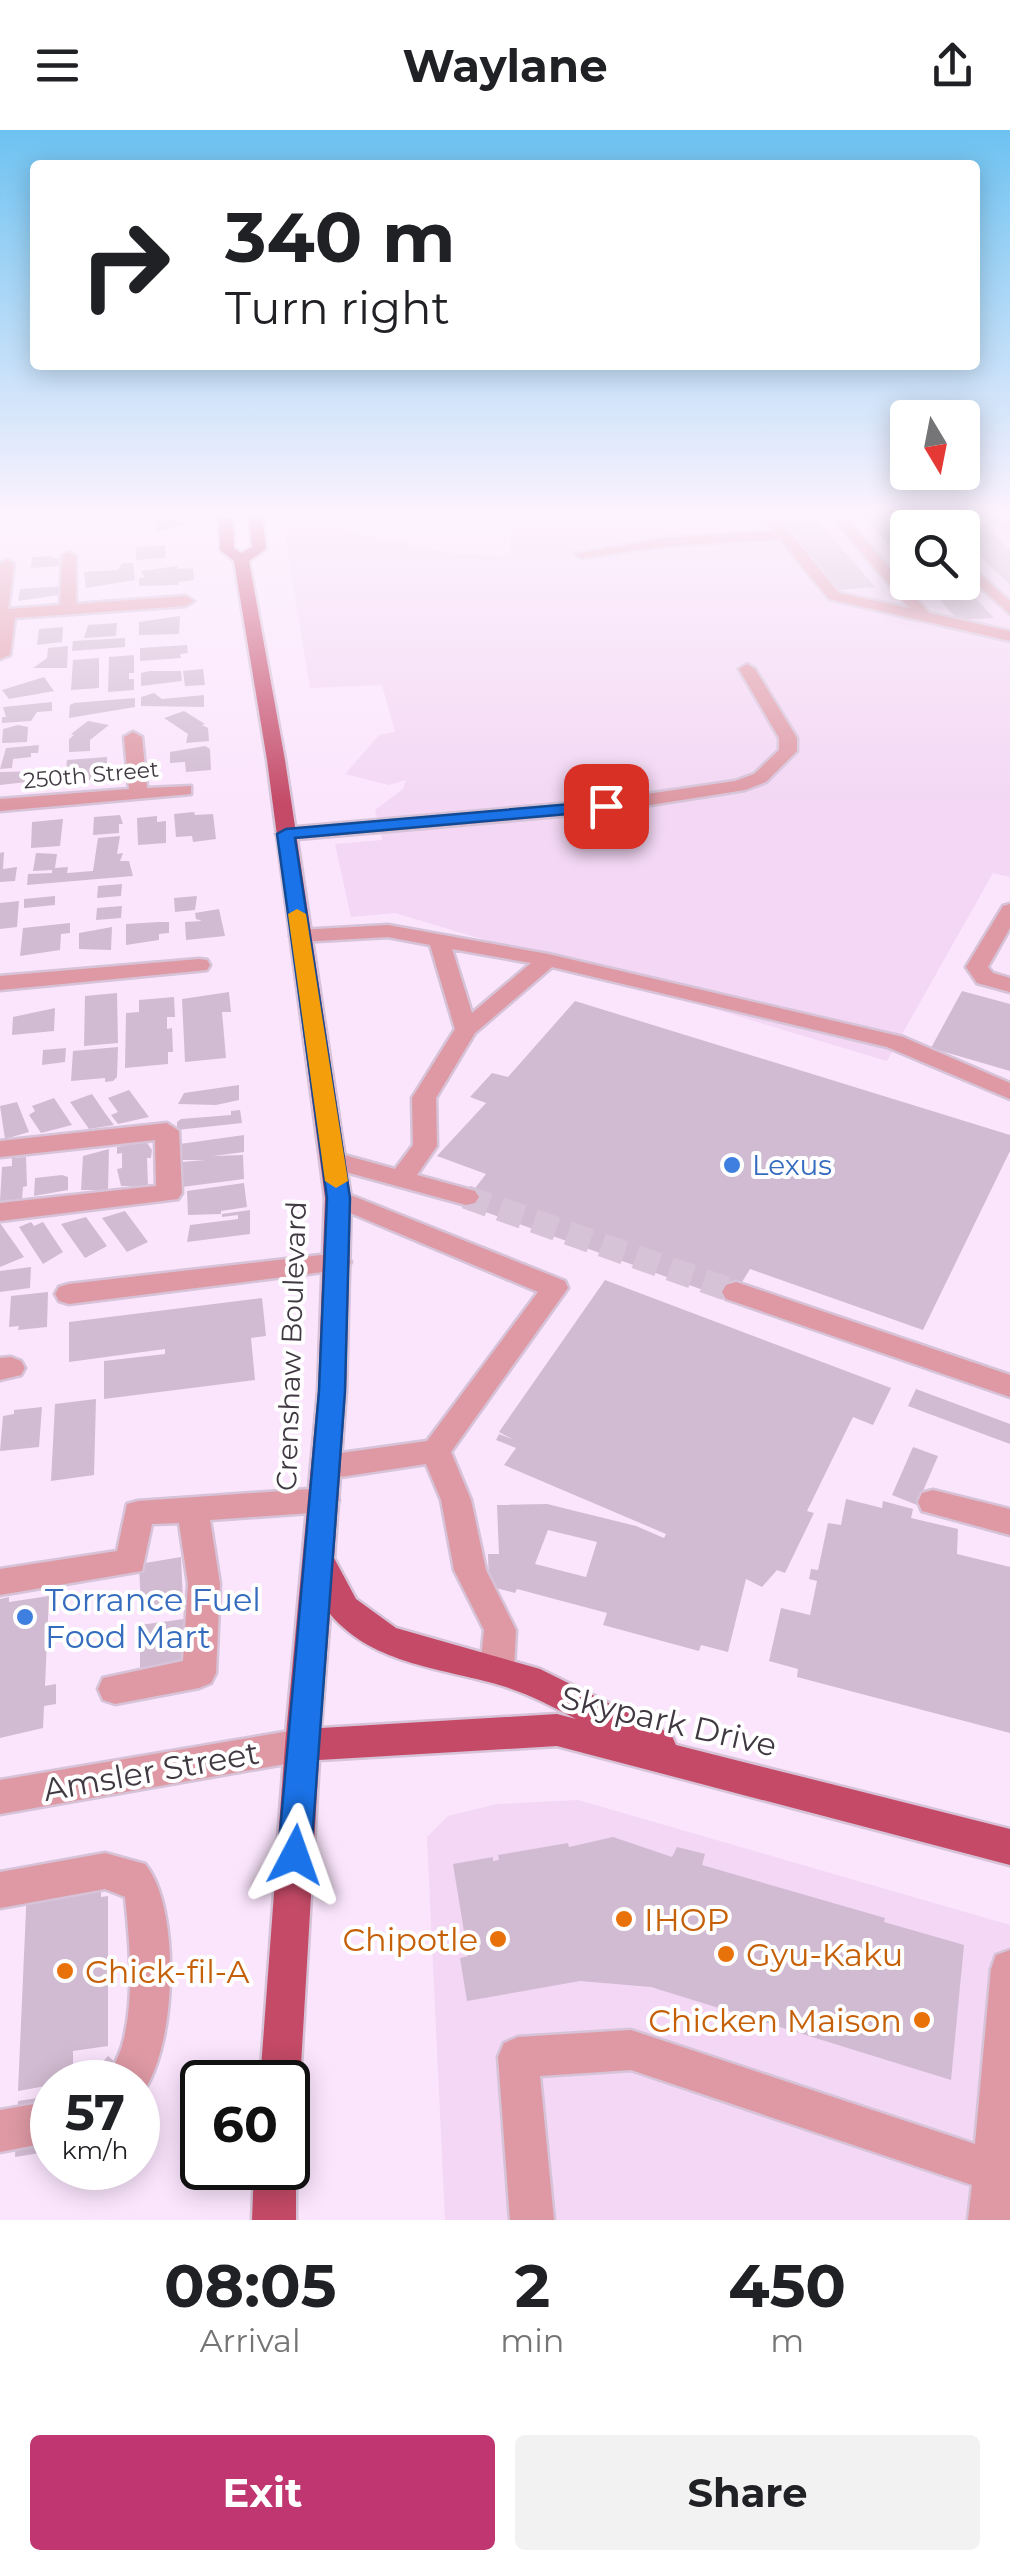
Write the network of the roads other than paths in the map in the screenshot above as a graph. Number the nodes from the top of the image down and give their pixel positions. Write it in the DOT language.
graph roads {
  1 [pos="68,610"];
  2 [pos="74,610"];
  3 [pos="249,610"];
  4 [pos="895,610"];
  5 [pos="918,610"];
  6 [pos="3,613"];
  7 [pos="924,616"];
  8 [pos="1010,636"];
  9 [pos="2,655"];
  10 [pos="746,669"];
  11 [pos="133,736"];
  12 [pos="185,790"];
  13 [pos="139,794"];
  14 [pos="0,805"];
  15 [pos="286,834"];
  16 [pos="1010,910"];
  17 [pos="300,936"];
  18 [pos="439,940"];
  19 [pos="548,960"];
  20 [pos="199,965"];
  21 [pos="0,983"];
  22 [pos="1010,984"];
  23 [pos="466,1028"];
  24 [pos="1010,1092"];
  25 [pos="0,1148"];
  26 [pos="333,1160"];
  27 [pos="401,1179"];
  28 [pos="466,1197"];
  29 [pos="338,1198"];
  30 [pos="0,1212"];
  31 [pos="338,1262"];
  32 [pos="736,1292"];
  33 [pos="69,1294"];
  34 [pos="1010,1386"];
  35 [pos="436,1451"];
  36 [pos="327,1467"];
  37 [pos="324,1500"];
  38 [pos="933,1502"];
  39 [pos="193,1509"];
  40 [pos="1010,1522"];
  41 [pos="320,1562"];
  42 [pos="0,1582"];
  43 [pos="497,1669"];
  44 [pos="116,1689"];
  45 [pos="302,1745"];
  46 [pos="703,1768"];
  47 [pos="0,1796"];
  48 [pos="1010,1847"];
  49 [pos="0,1890"];
  50 [pos="1010,1969"];
  51 [pos="140,2060"];
  52 [pos="281,2060"];
  53 [pos="30,2126"];
  54 [pos="0,2131"];
  55 [pos="994,2171"];
  56 [pos="275,2190"];
  57 [pos="274,2220"];
  58 [pos="532,2220"];
  59 [pos="990,2220"];
  1 -- 2 [label="street"];
  1 -- 6 [label="street"];
  3 -- 15 [label="main road, Crenshaw Boulevard"];
  4 -- 7 [label="street"];
  5 -- 7 [label="street"];
  6 -- 9 [label="street"];
  7 -- 8 [label="street"];
  10 -- 15 [label="street"];
  11 -- 13 [label="street"];
  12 -- 13 [label="street, 250th Street"];
  13 -- 14 [label="street, 250th Street"];
  15 -- 17 [label="main road, Crenshaw Boulevard"];
  16 -- 22 [label="street"];
  17 -- 18 [label="street"];
  17 -- 26 [label="main road, Crenshaw Boulevard"];
  18 -- 19 [label="street"];
  18 -- 23 [label="street"];
  19 -- 23 [label="street"];
  19 -- 24 [label="street"];
  20 -- 21 [label="street"];
  23 -- 27 [label="street"];
  25 -- 30 [label="street"];
  26 -- 27 [label="street"];
  26 -- 29 [label="main road, Crenshaw Boulevard"];
  27 -- 28 [label="street"];
  29 -- 31 [label="main road, Crenshaw Boulevard"];
  29 -- 35 [label="street"];
  31 -- 33 [label="street"];
  31 -- 36 [label="main road, Crenshaw Boulevard"];
  32 -- 34 [label="street"];
  35 -- 36 [label="street"];
  35 -- 43 [label="street"];
  36 -- 37 [label="main road, Crenshaw Boulevard"];
  37 -- 39 [label="street"];
  37 -- 41 [label="main road, Crenshaw Boulevard"];
  38 -- 40 [label="street"];
  39 -- 42 [label="street"];
  39 -- 44 [label="street"];
  41 -- 43 [label="main road"];
  41 -- 45 [label="main road, Crenshaw Boulevard"];
  43 -- 46 [label="main road"];
  45 -- 46 [label="main road, Skypark Drive"];
  45 -- 47 [label="street, Amsler Street"];
  45 -- 52 [label="main road, Crenshaw Boulevard"];
  46 -- 48 [label="main road, Skypark Drive"];
  49 -- 51 [label="street"];
  50 -- 55 [label="street"];
  53 -- 54 [label="street"];
  55 -- 58 [label="street"];
  55 -- 59 [label="street"];
  56 -- 57 [label="main road"];
}
